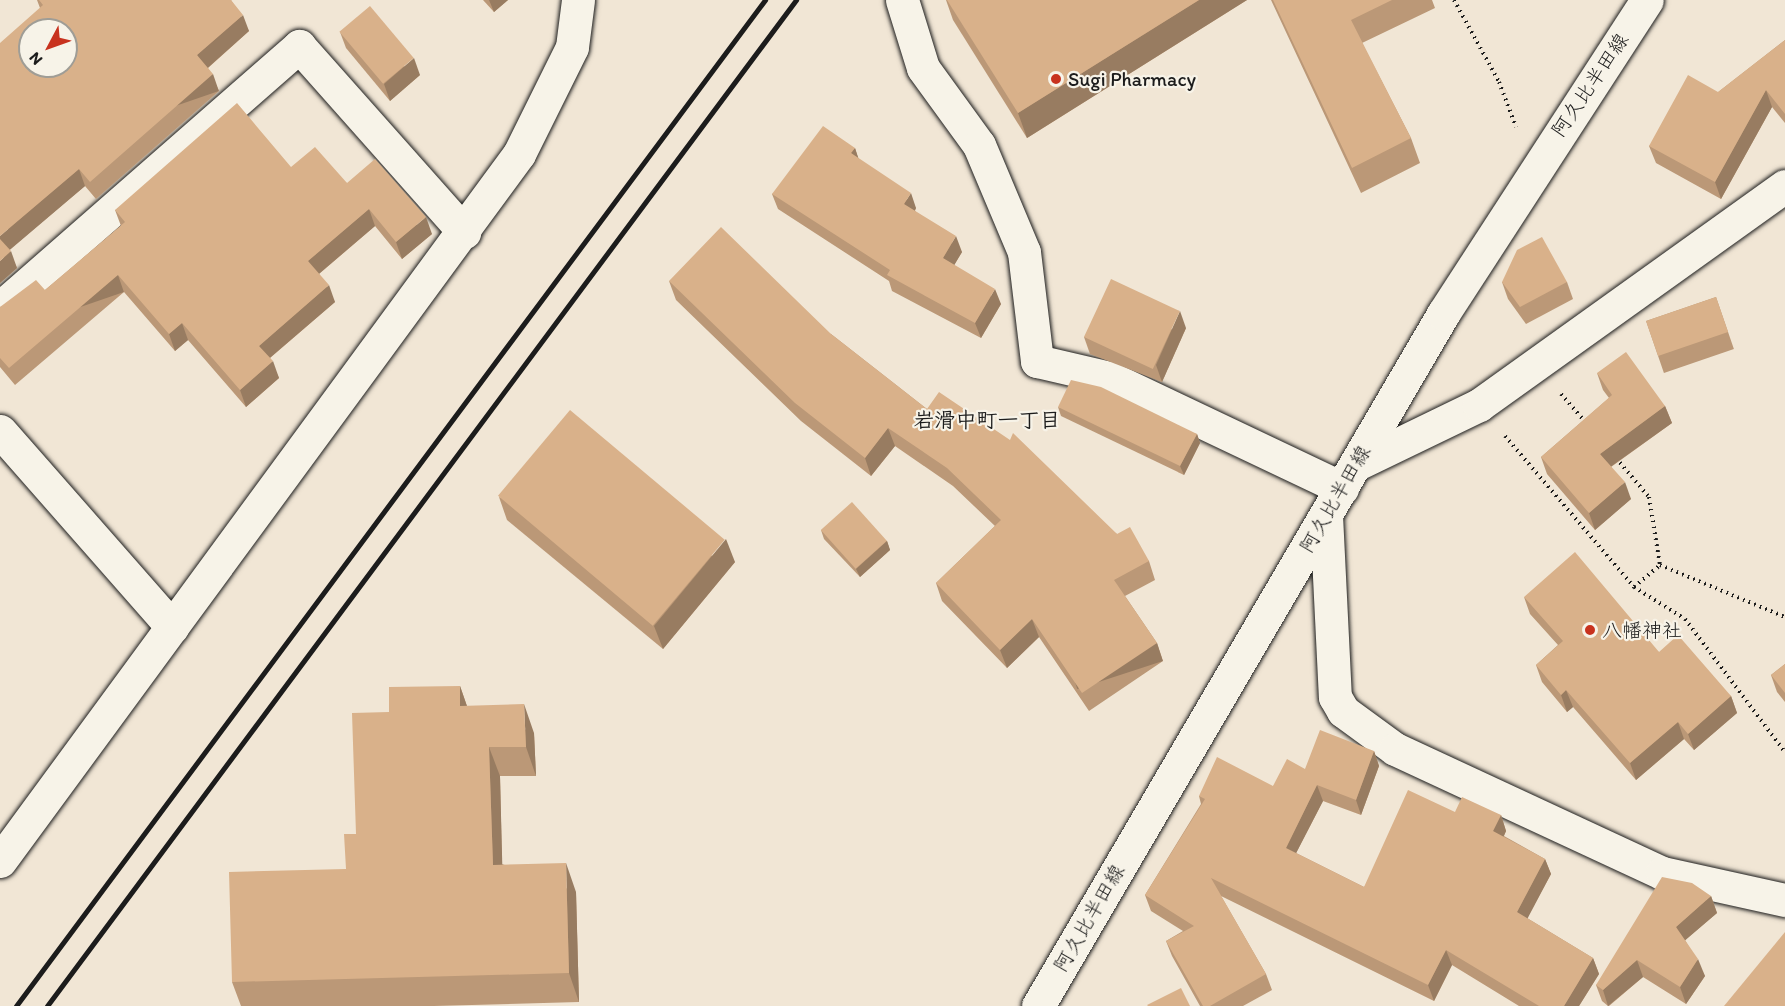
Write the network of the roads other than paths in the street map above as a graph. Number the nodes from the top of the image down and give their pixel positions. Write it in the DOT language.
graph roads {
  1 [pos="578,0"];
  2 [pos="902,0"];
  3 [pos="1647,0"];
  4 [pos="1785,186"];
  5 [pos="464,232"];
  6 [pos="0,308"];
  7 [pos="0,431"];
  8 [pos="1341,489"];
  9 [pos="172,627"];
  10 [pos="0,861"];
  11 [pos="1785,900"];
  12 [pos="1038,1006"];
  1 -- 5 [label="street"];
  2 -- 8 [label="street"];
  3 -- 8 [label="street, 阿久比半田線"];
  4 -- 8 [label="street"];
  5 -- 6 [label="street"];
  5 -- 9 [label="street"];
  7 -- 9 [label="street"];
  8 -- 11 [label="street"];
  8 -- 12 [label="street, 阿久比半田線"];
  9 -- 10 [label="street"];
}
